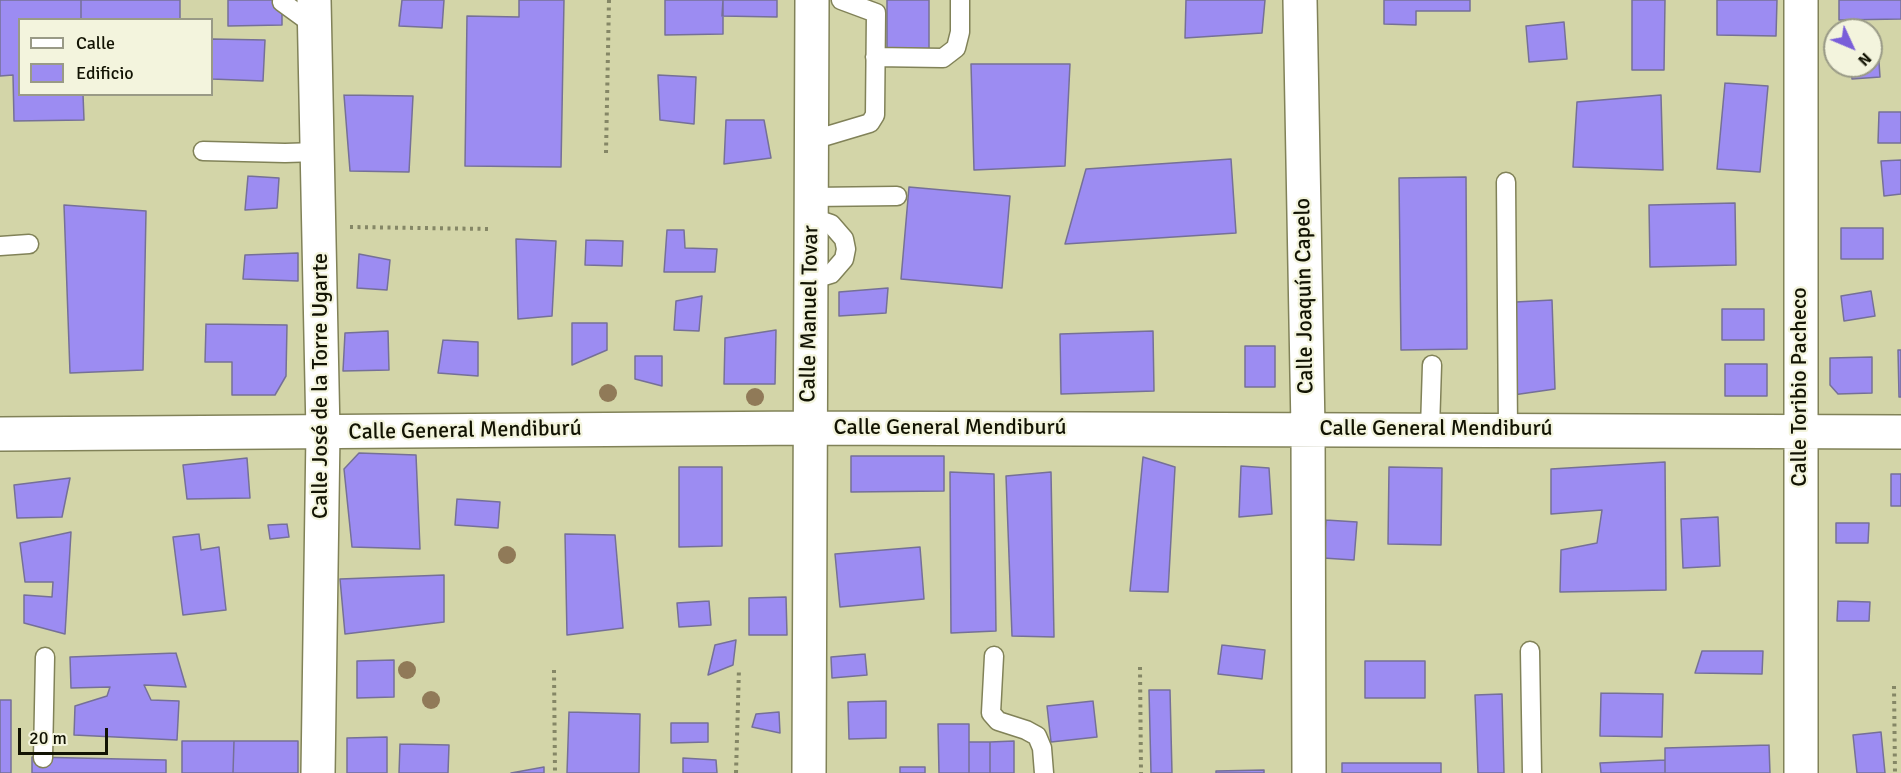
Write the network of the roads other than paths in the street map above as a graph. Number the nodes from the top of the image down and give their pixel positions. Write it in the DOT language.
graph roads {
  1 [pos="812,0"];
  2 [pos="841,0"];
  3 [pos="960,0"];
  4 [pos="1300,0"];
  5 [pos="1801,0"];
  6 [pos="282,2"];
  7 [pos="876,6"];
  8 [pos="314,13"];
  9 [pos="875,57"];
  10 [pos="813,140"];
  11 [pos="203,151"];
  12 [pos="318,152"];
  13 [pos="1506,182"];
  14 [pos="897,196"];
  15 [pos="812,209"];
  16 [pos="29,244"];
  17 [pos="0,246"];
  18 [pos="1432,365"];
  19 [pos="809,428"];
  20 [pos="1308,429"];
  21 [pos="1430,429"];
  22 [pos="1508,430"];
  23 [pos="323,432"];
  24 [pos="1800,432"];
  25 [pos="1901,432"];
  26 [pos="0,434"];
  27 [pos="1530,651"];
  28 [pos="994,656"];
  29 [pos="45,657"];
  30 [pos="42,758"];
  31 [pos="318,773"];
  32 [pos="809,773"];
  33 [pos="1044,773"];
  34 [pos="1309,773"];
  35 [pos="1532,773"];
  36 [pos="1801,773"];
  1 -- 10 [label="street, Calle Manuel Tovar"];
  2 -- 7 [label="lane"];
  3 -- 9 [label="lane"];
  4 -- 20 [label="street, Calle Joaquín Capelo"];
  5 -- 24 [label="street, Calle Toribio Pacheco"];
  6 -- 8 [label="lane"];
  7 -- 9 [label="lane"];
  8 -- 12 [label="street, Calle José de la Torre Ugarte"];
  9 -- 10 [label="lane"];
  10 -- 15 [label="street, Calle Manuel Tovar"];
  11 -- 12 [label="lane"];
  12 -- 23 [label="street, Calle José de la Torre Ugarte"];
  13 -- 22 [label="lane"];
  14 -- 15 [label="lane"];
  15 -- 19 [label="street, Calle Manuel Tovar"];
  16 -- 17 [label="lane"];
  18 -- 21 [label="lane"];
  19 -- 20 [label="street, Calle General Mendiburú"];
  19 -- 23 [label="street, Calle General Mendiburú"];
  19 -- 32 [label="street, Calle Manuel Tovar"];
  20 -- 21 [label="street, Calle General Mendiburú"];
  20 -- 34 [label="street, Calle Joaquín Capelo"];
  21 -- 22 [label="street, Calle General Mendiburú"];
  22 -- 24 [label="street, Calle General Mendiburú"];
  23 -- 26 [label="street, Calle General Mendiburú"];
  23 -- 31 [label="street, Calle José de la Torre Ugarte"];
  24 -- 25 [label="street, Calle General Mendiburú"];
  24 -- 36 [label="street, Calle Toribio Pacheco"];
  27 -- 35 [label="lane"];
  28 -- 33 [label="lane"];
  29 -- 30 [label="lane"];
}
